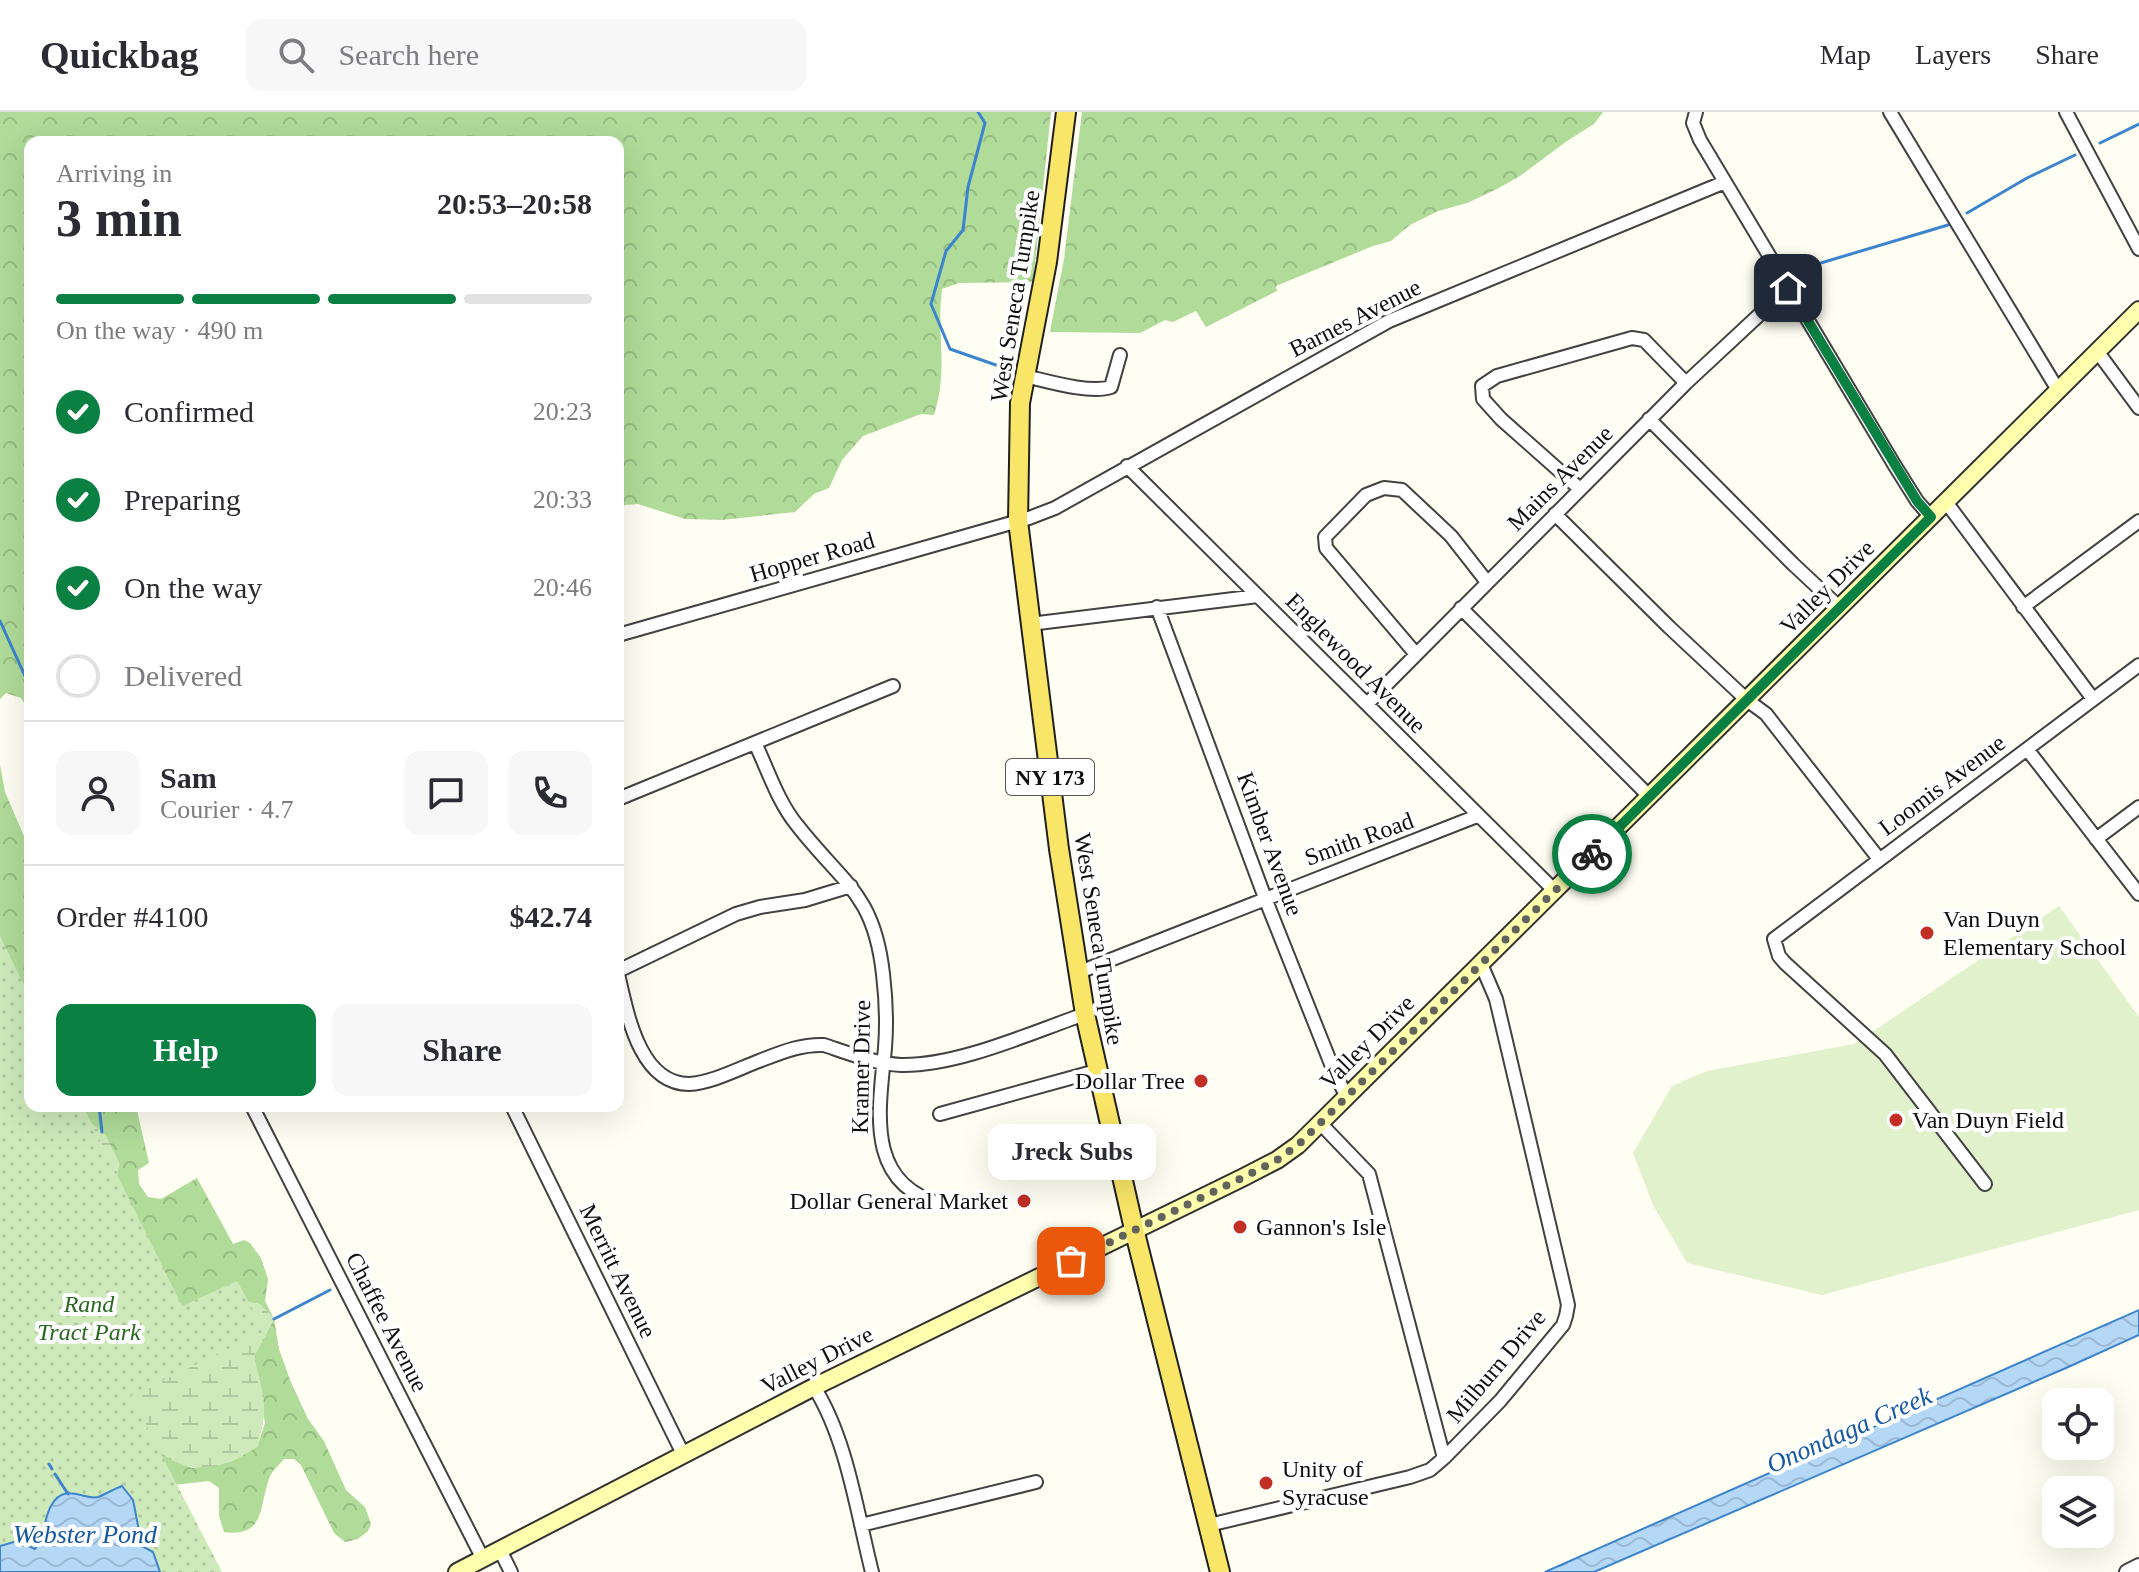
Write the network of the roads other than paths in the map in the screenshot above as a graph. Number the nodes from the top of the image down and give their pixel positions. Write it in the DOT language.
graph roads {
  1 [pos="1066,112"];
  2 [pos="1696,112"];
  3 [pos="1890,112"];
  4 [pos="2066,112"];
  5 [pos="1725,182"];
  6 [pos="2139,249"];
  7 [pos="1788,288"];
  8 [pos="2139,310"];
  9 [pos="2097,351"];
  10 [pos="1120,355"];
  11 [pos="1025,376"];
  12 [pos="1686,383"];
  13 [pos="2058,390"];
  14 [pos="2139,408"];
  15 [pos="1649,419"];
  16 [pos="1127,466"];
  17 [pos="1580,489"];
  18 [pos="1946,502"];
  19 [pos="1555,514"];
  20 [pos="1931,517"];
  21 [pos="1018,521"];
  22 [pos="2139,521"];
  23 [pos="1487,582"];
  24 [pos="1258,596"];
  25 [pos="1157,607"];
  26 [pos="2023,607"];
  27 [pos="1461,608"];
  28 [pos="1840,608"];
  29 [pos="1030,624"];
  30 [pos="624,633"];
  31 [pos="1415,653"];
  32 [pos="2139,665"];
  33 [pos="893,686"];
  34 [pos="2093,699"];
  35 [pos="1747,700"];
  36 [pos="1367,704"];
  37 [pos="755,743"];
  38 [pos="2027,749"];
  39 [pos="1649,796"];
  40 [pos="624,797"];
  41 [pos="2139,807"];
  42 [pos="1477,816"];
  43 [pos="2096,839"];
  44 [pos="1879,859"];
  45 [pos="851,886"];
  46 [pos="1555,891"];
  47 [pos="2139,894"];
  48 [pos="1265,898"];
  49 [pos="1481,964"];
  50 [pos="624,970"];
  51 [pos="1077,973"];
  52 [pos="624,1001"];
  53 [pos="1085,1014"];
  54 [pos="883,1061"];
  55 [pos="1096,1071"];
  56 [pos="1346,1095"];
  57 [pos="255,1112"];
  58 [pos="515,1112"];
  59 [pos="940,1114"];
  60 [pos="1320,1123"];
  61 [pos="1985,1184"];
  62 [pos="944,1205"];
  63 [pos="1134,1229"];
  64 [pos="814,1387"];
  65 [pos="684,1456"];
  66 [pos="1444,1458"];
  67 [pos="1036,1482"];
  68 [pos="861,1525"];
  69 [pos="1209,1525"];
  70 [pos="500,1550"];
  71 [pos="483,1559"];
  72 [pos="2139,1566"];
  73 [pos="457,1572"];
  74 [pos="511,1572"];
  75 [pos="872,1572"];
  76 [pos="1220,1572"];
  77 [pos="2127,1572"];
  1 -- 11 [label="main road, West Seneca Turnpike / NY 173"];
  2 -- 5 [label="street"];
  3 -- 13 [label="street"];
  4 -- 6 [label="street"];
  5 -- 7 [label="street"];
  5 -- 16 [label="street, Barnes Avenue"];
  7 -- 12 [label="street, Mains Avenue"];
  7 -- 20 [label="street"];
  8 -- 9 [label="main road, Valley Drive"];
  9 -- 13 [label="main road, Valley Drive"];
  9 -- 14 [label="street"];
  10 -- 11 [label="street"];
  11 -- 21 [label="main road, West Seneca Turnpike / NY 173"];
  12 -- 15 [label="street, Mains Avenue"];
  12 -- 17 [label="street"];
  13 -- 18 [label="main road, Valley Drive"];
  15 -- 17 [label="street, Mains Avenue"];
  15 -- 28 [label="street"];
  16 -- 21 [label="street, Barnes Avenue"];
  16 -- 24 [label="street, Englewood Avenue"];
  17 -- 19 [label="street, Mains Avenue"];
  18 -- 20 [label="main road, Valley Drive"];
  18 -- 26 [label="street"];
  19 -- 23 [label="street, Mains Avenue"];
  19 -- 35 [label="street"];
  20 -- 28 [label="main road, Valley Drive"];
  21 -- 29 [label="main road, West Seneca Turnpike / NY 173"];
  21 -- 30 [label="street, Hopper Road"];
  22 -- 26 [label="street"];
  23 -- 27 [label="street, Mains Avenue"];
  23 -- 31 [label="street"];
  24 -- 25 [label="street"];
  24 -- 36 [label="street, Englewood Avenue"];
  25 -- 29 [label="street"];
  25 -- 48 [label="street, Kimber Avenue"];
  26 -- 34 [label="street"];
  27 -- 31 [label="street, Mains Avenue"];
  27 -- 39 [label="street"];
  28 -- 35 [label="main road, Valley Drive"];
  29 -- 51 [label="main road, West Seneca Turnpike / NY 173"];
  31 -- 36 [label="street, Mains Avenue"];
  32 -- 34 [label="street, Loomis Avenue"];
  33 -- 37 [label="street"];
  34 -- 38 [label="street, Loomis Avenue"];
  35 -- 39 [label="main road, Valley Drive"];
  35 -- 44 [label="street"];
  36 -- 42 [label="street, Englewood Avenue"];
  37 -- 40 [label="street"];
  37 -- 45 [label="street, Kramer Drive"];
  38 -- 43 [label="street"];
  38 -- 44 [label="street, Loomis Avenue"];
  39 -- 46 [label="main road, Valley Drive"];
  41 -- 43 [label="street"];
  42 -- 46 [label="street, Englewood Avenue"];
  42 -- 48 [label="street, Smith Road"];
  43 -- 47 [label="street"];
  44 -- 61 [label="street, Loomis Avenue"];
  45 -- 50 [label="street"];
  45 -- 54 [label="street, Kramer Drive"];
  46 -- 49 [label="main road, Valley Drive"];
  48 -- 51 [label="street, Smith Road"];
  48 -- 56 [label="street, Kimber Avenue"];
  49 -- 56 [label="main road, Valley Drive"];
  49 -- 66 [label="street, Milburn Drive"];
  51 -- 53 [label="main road, West Seneca Turnpike / NY 173"];
  52 -- 54 [label="street"];
  53 -- 54 [label="street"];
  53 -- 55 [label="main road, West Seneca Turnpike / NY 173"];
  54 -- 62 [label="street, Kramer Drive"];
  55 -- 59 [label="street"];
  55 -- 63 [label="main road, West Seneca Turnpike / NY 173"];
  56 -- 60 [label="main road, Valley Drive"];
  57 -- 71 [label="street, Chaffee Avenue"];
  58 -- 65 [label="street, Merritt Avenue"];
  60 -- 63 [label="main road, Valley Drive"];
  60 -- 66 [label="street"];
  63 -- 64 [label="main road, Valley Drive"];
  63 -- 69 [label="main road, West Seneca Turnpike / NY 173"];
  64 -- 65 [label="main road, Valley Drive"];
  64 -- 68 [label="street"];
  65 -- 70 [label="main road, Valley Drive"];
  66 -- 69 [label="street, Milburn Drive"];
  67 -- 68 [label="street"];
  68 -- 75 [label="street"];
  69 -- 76 [label="main road, West Seneca Turnpike / NY 173"];
  70 -- 71 [label="main road, Valley Drive"];
  70 -- 74 [label="street"];
  71 -- 73 [label="main road, Valley Drive"];
  72 -- 77 [label="street"];
}
